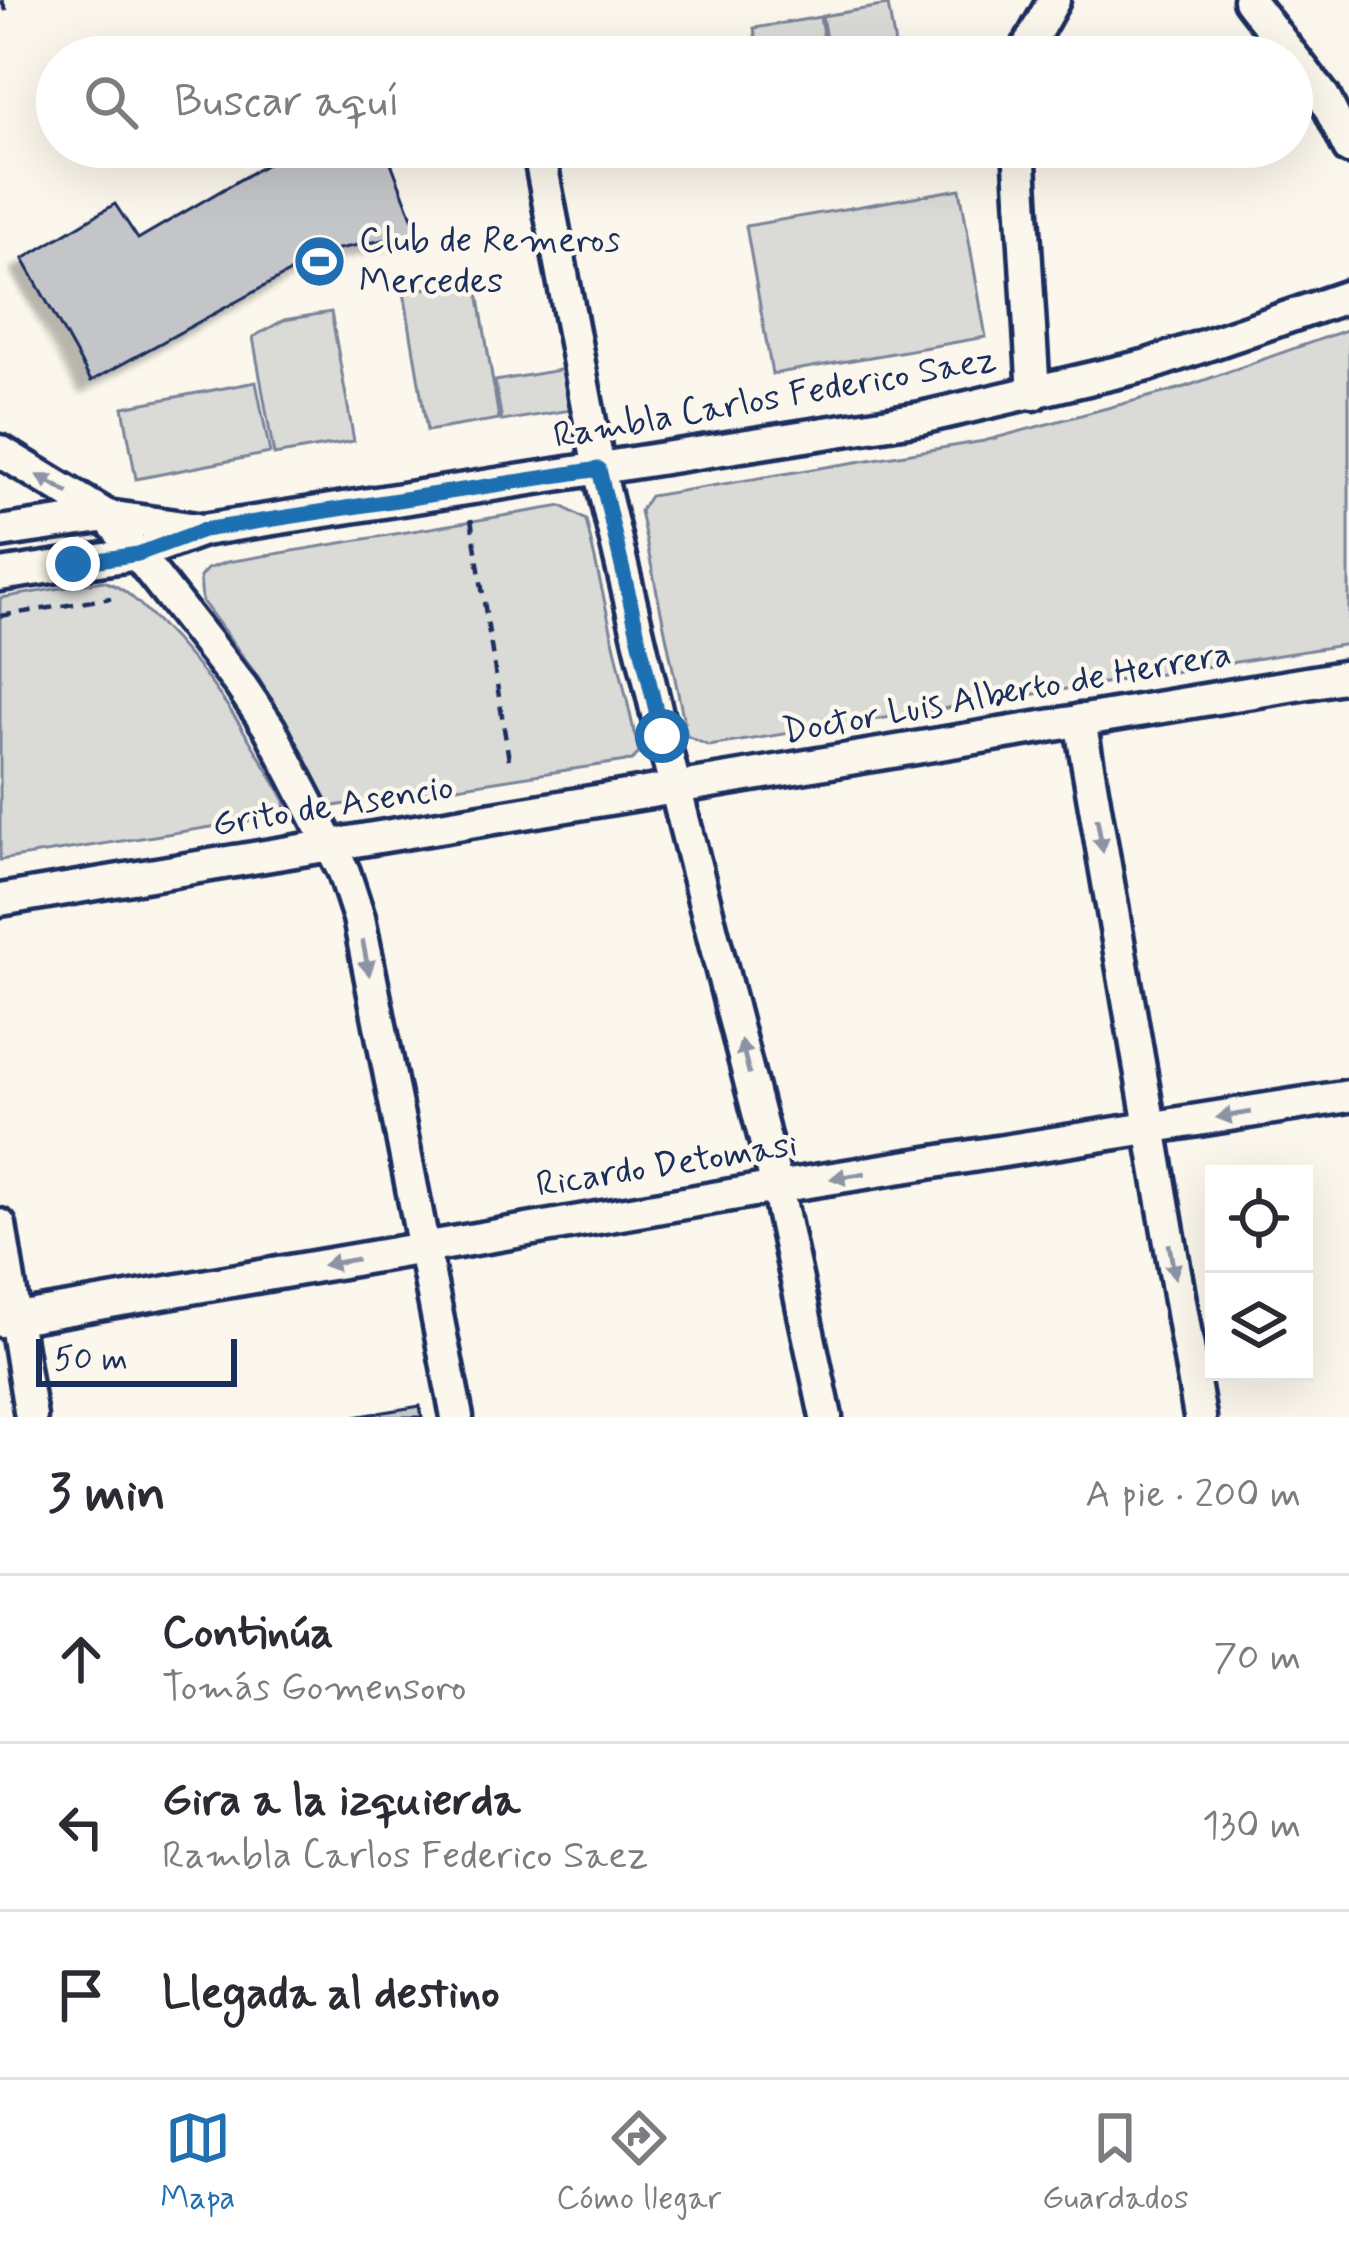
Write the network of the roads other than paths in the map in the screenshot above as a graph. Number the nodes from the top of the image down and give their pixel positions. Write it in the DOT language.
graph roads {
  1 [pos="1054,0"];
  2 [pos="1249,0"];
  3 [pos="1034,36"];
  4 [pos="1277,36"];
  5 [pos="1313,84"];
  6 [pos="1349,148"];
  7 [pos="542,168"];
  8 [pos="1020,168"];
  9 [pos="1349,296"];
  10 [pos="1034,394"];
  11 [pos="0,451"];
  12 [pos="599,469"];
  13 [pos="107,515"];
  14 [pos="203,530"];
  15 [pos="0,532"];
  16 [pos="138,554"];
  17 [pos="0,575"];
  18 [pos="1349,676"];
  19 [pos="1080,720"];
  20 [pos="679,790"];
  21 [pos="332,847"];
  22 [pos="0,900"];
  23 [pos="1349,1096"];
  24 [pos="1149,1129"];
  25 [pos="777,1187"];
  26 [pos="0,1226"];
  27 [pos="423,1247"];
  28 [pos="8,1320"];
  29 [pos="32,1417"];
  30 [pos="457,1417"];
  31 [pos="826,1417"];
  32 [pos="1200,1417"];
  1 -- 3 [label="street"];
  2 -- 4 [label="street"];
  5 -- 6 [label="street"];
  7 -- 12 [label="street"];
  8 -- 10 [label="street"];
  9 -- 10 [label="street, Rambla Carlos Federico Saez"];
  10 -- 12 [label="street, Rambla Carlos Federico Saez"];
  13 -- 11 [label="street, one-way"];
  12 -- 14 [label="street, Rambla Carlos Federico Saez"];
  12 -- 20 [label="street"];
  13 -- 14 [label="street, Rambla Carlos Federico Saez"];
  13 -- 15 [label="street, Rambla Carlos Federico Saez"];
  13 -- 16 [label="street"];
  14 -- 16 [label="street, Rambla Carlos Federico Saez"];
  16 -- 17 [label="street, Rambla Carlos Federico Saez"];
  16 -- 21 [label="street"];
  18 -- 19 [label="street, Doctor Luis Alberto de Herrera"];
  19 -- 20 [label="street, Doctor Luis Alberto de Herrera"];
  19 -- 24 [label="street, one-way"];
  20 -- 21 [label="street, Grito de Asencio"];
  25 -- 20 [label="street, one-way"];
  21 -- 22 [label="street, Grito de Asencio"];
  21 -- 27 [label="street, one-way"];
  23 -- 24 [label="street, Ricardo Detomasi, one-way"];
  24 -- 25 [label="street, Ricardo Detomasi, one-way"];
  24 -- 32 [label="street, one-way"];
  25 -- 27 [label="street, Ricardo Detomasi"];
  25 -- 31 [label="street"];
  26 -- 28 [label="street"];
  27 -- 28 [label="street, Ricardo Detomasi, one-way"];
  27 -- 30 [label="street"];
  28 -- 29 [label="street"];
}
